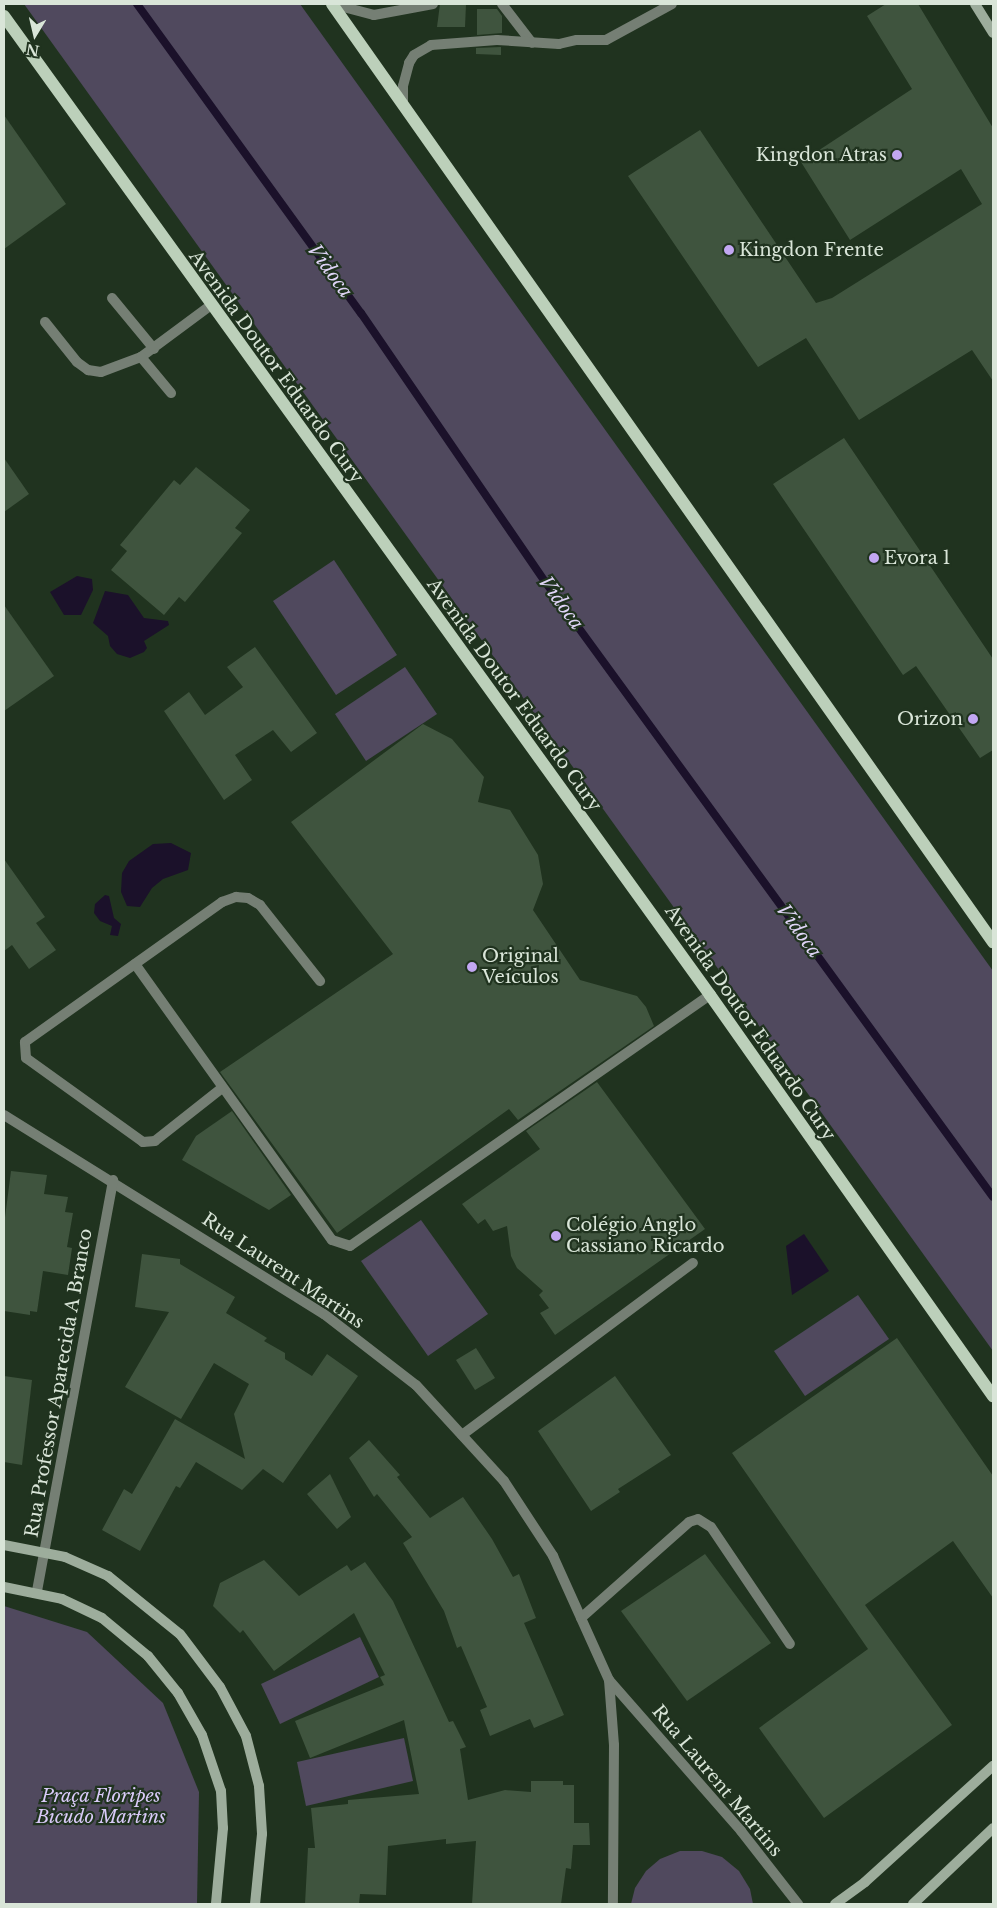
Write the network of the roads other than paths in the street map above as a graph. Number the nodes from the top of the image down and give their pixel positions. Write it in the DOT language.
graph roads {
  1 [pos="332,4"];
  2 [pos="433,4"];
  3 [pos="502,4"];
  4 [pos="672,4"];
  5 [pos="975,4"];
  6 [pos="419,6"];
  7 [pos="5,20"];
  8 [pos="993,32"];
  9 [pos="532,43"];
  10 [pos="403,102"];
  11 [pos="112,298"];
  12 [pos="210,306"];
  13 [pos="45,322"];
  14 [pos="154,349"];
  15 [pos="141,357"];
  16 [pos="171,393"];
  17 [pos="993,942"];
  18 [pos="135,964"];
  19 [pos="320,981"];
  20 [pos="710,996"];
  21 [pos="222,1088"];
  22 [pos="4,1115"];
  23 [pos="113,1180"];
  24 [pos="694,1263"];
  25 [pos="993,1396"];
  26 [pos="462,1435"];
  27 [pos="4,1546"];
  28 [pos="45,1551"];
  29 [pos="4,1586"];
  30 [pos="37,1591"];
  31 [pos="581,1618"];
  32 [pos="790,1644"];
  33 [pos="609,1680"];
  34 [pos="993,1766"];
  35 [pos="993,1828"];
  36 [pos="216,1904"];
  37 [pos="255,1904"];
  38 [pos="613,1904"];
  39 [pos="798,1904"];
  40 [pos="835,1904"];
  41 [pos="912,1904"];
  1 -- 6 [label="street"];
  1 -- 10 [label="main road"];
  2 -- 6 [label="street"];
  3 -- 9 [label="street"];
  4 -- 9 [label="street"];
  5 -- 8 [label="street"];
  7 -- 12 [label="main road, Avenida Doutor Eduardo Cury"];
  9 -- 10 [label="street"];
  10 -- 17 [label="main road"];
  11 -- 14 [label="street"];
  12 -- 14 [label="street"];
  12 -- 20 [label="main road, Avenida Doutor Eduardo Cury"];
  13 -- 15 [label="street"];
  14 -- 15 [label="street"];
  15 -- 16 [label="street"];
  18 -- 19 [label="street"];
  18 -- 21 [label="street"];
  18 -- 21 [label="street"];
  20 -- 21 [label="street"];
  20 -- 25 [label="main road, Avenida Doutor Eduardo Cury"];
  22 -- 23 [label="street, Rua Laurent Martins"];
  23 -- 26 [label="street, Rua Laurent Martins"];
  23 -- 28 [label="street, Rua Professor Aparecida A Branco"];
  24 -- 26 [label="street"];
  26 -- 31 [label="street, Rua Laurent Martins"];
  27 -- 28 [label="street"];
  28 -- 30 [label="street, Rua Professor Aparecida A Branco"];
  28 -- 37 [label="street"];
  29 -- 30 [label="street"];
  30 -- 36 [label="street"];
  31 -- 32 [label="street"];
  31 -- 33 [label="street, Rua Laurent Martins"];
  33 -- 38 [label="street, Rua Laurent Martins"];
  33 -- 39 [label="street, Rua Laurent Martins"];
  34 -- 40 [label="street"];
  35 -- 41 [label="street"];
}
